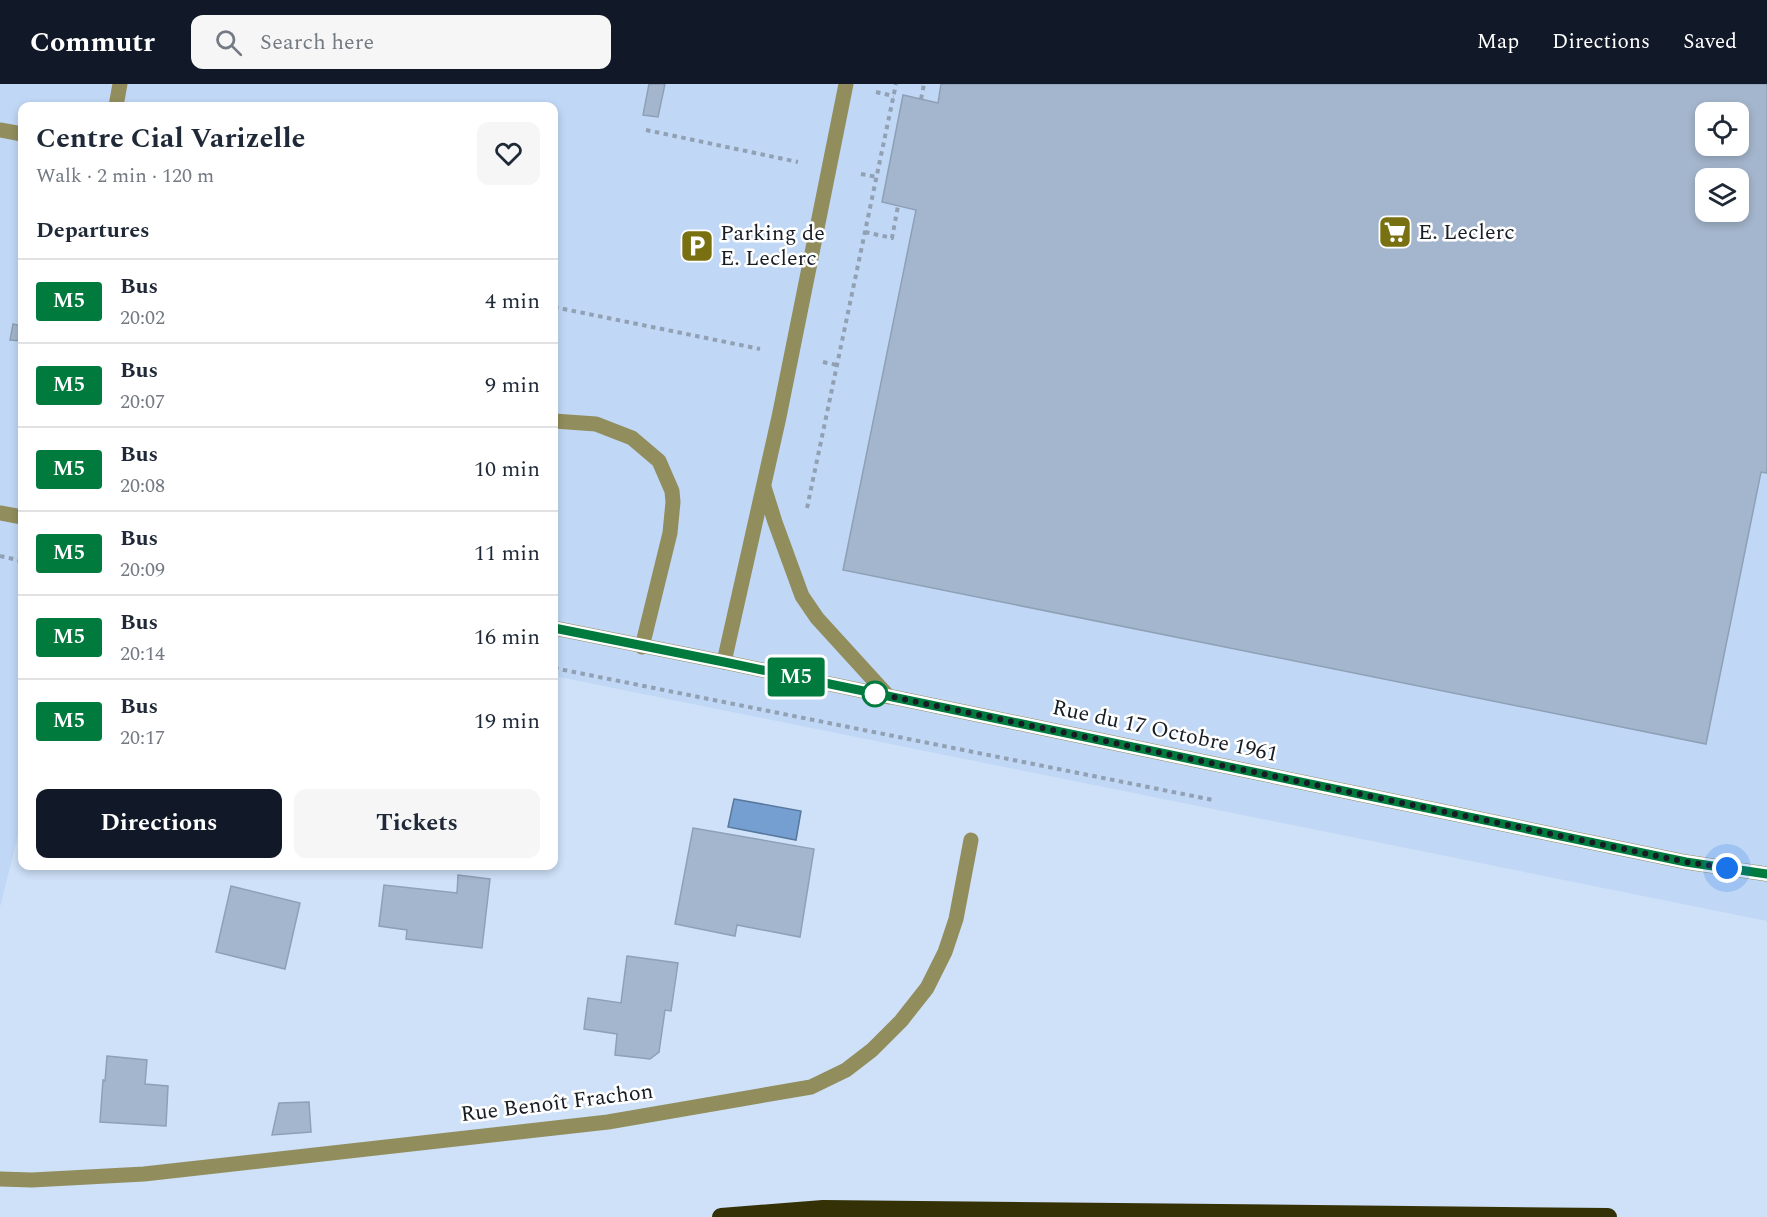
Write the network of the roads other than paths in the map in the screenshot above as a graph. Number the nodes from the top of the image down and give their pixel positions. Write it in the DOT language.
graph roads {
  1 [pos="120,84"];
  2 [pos="846,84"];
  3 [pos="117,102"];
  4 [pos="0,130"];
  5 [pos="18,133"];
  6 [pos="558,421"];
  7 [pos="764,486"];
  8 [pos="0,513"];
  9 [pos="18,517"];
  10 [pos="558,629"];
  11 [pos="642,647"];
  12 [pos="724,662"];
  13 [pos="889,697"];
  14 [pos="971,840"];
  15 [pos="1767,874"];
  16 [pos="0,1179"];
  17 [pos="721,1217"];
  18 [pos="1608,1217"];
  1 -- 3 [label="street"];
  2 -- 7 [label="street"];
  4 -- 5 [label="street"];
  6 -- 11 [label="street"];
  7 -- 12 [label="street"];
  7 -- 13 [label="street"];
  8 -- 9 [label="street"];
  10 -- 11 [label="street, Rue du 17 Octobre 1961"];
  11 -- 12 [label="street, Rue du 17 Octobre 1961"];
  12 -- 13 [label="street, Rue du 17 Octobre 1961"];
  13 -- 15 [label="street, Rue du 17 Octobre 1961"];
  14 -- 16 [label="street, Rue Benoît Frachon"];
  17 -- 18 [label="highway"];
}
